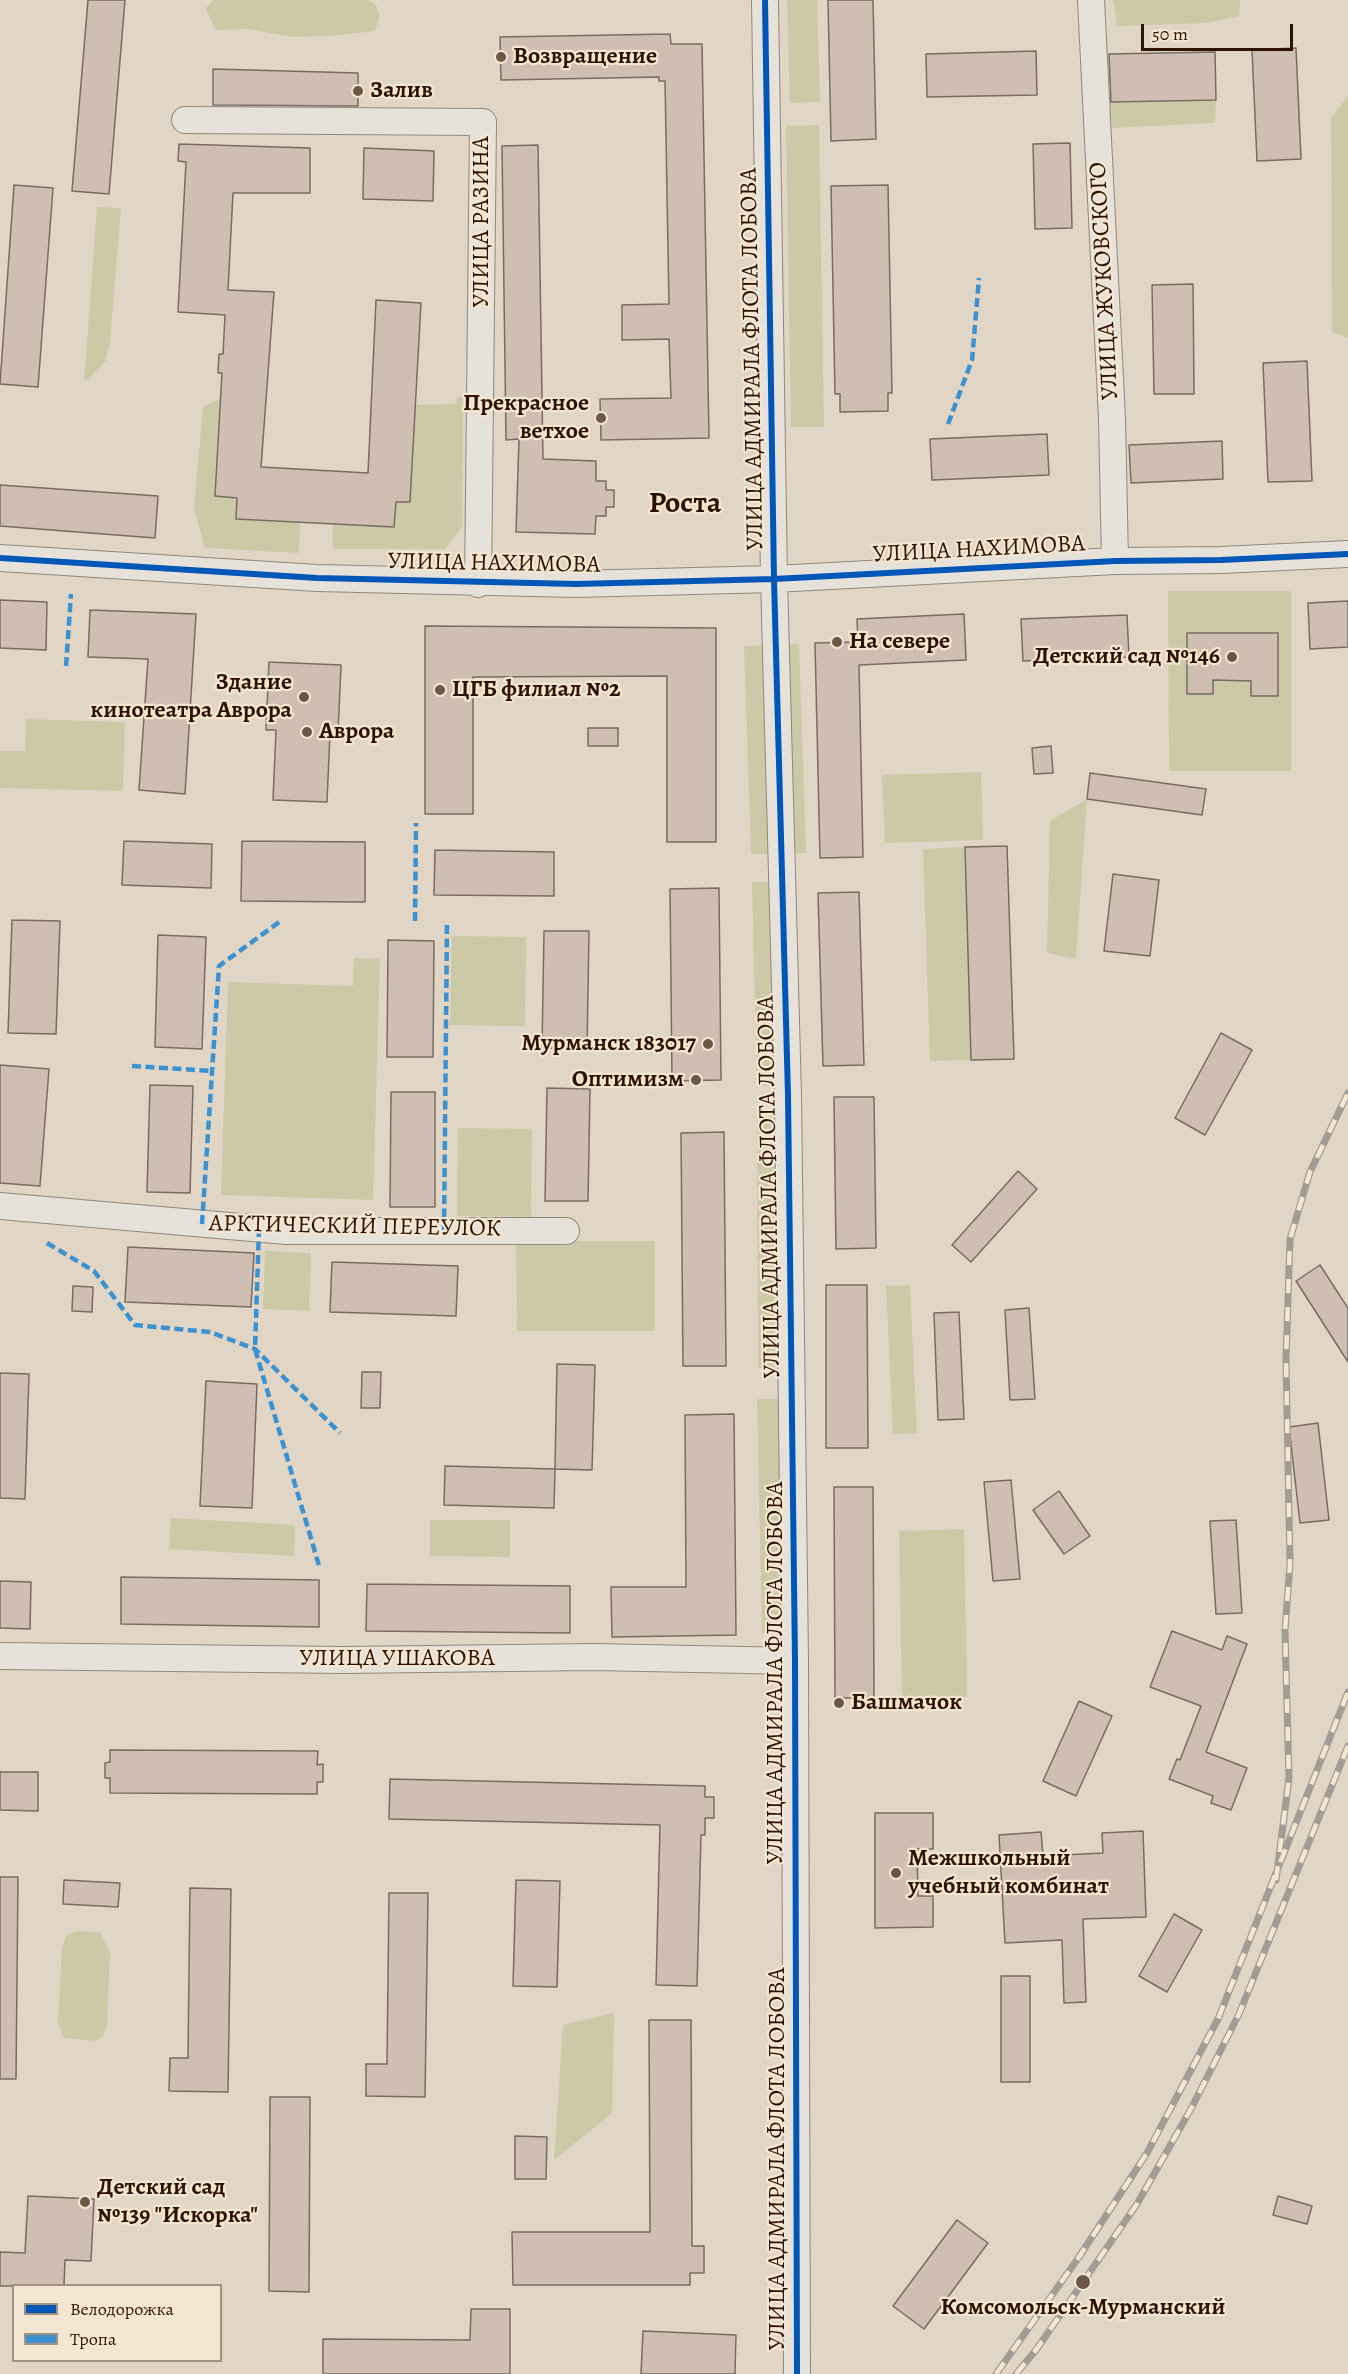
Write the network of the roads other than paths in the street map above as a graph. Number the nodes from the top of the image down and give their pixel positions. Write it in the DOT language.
graph roads {
  1 [pos="765,0"];
  2 [pos="1091,0"];
  3 [pos="185,120"];
  4 [pos="1348,554"];
  5 [pos="0,558"];
  6 [pos="1115,561"];
  7 [pos="774,579"];
  8 [pos="478,584"];
  9 [pos="0,1206"];
  10 [pos="566,1231"];
  11 [pos="0,1656"];
  12 [pos="795,1660"];
  13 [pos="796,2374"];
  1 -- 7 [label="street, УЛИЦА АДМИРАЛА ФЛОТА ЛОБОВА"];
  2 -- 6 [label="street, УЛИЦА ЖУКОВСКОГО"];
  3 -- 8 [label="street, УЛИЦА РАЗИНА"];
  4 -- 6 [label="street, УЛИЦА НАХИМОВА"];
  5 -- 8 [label="street, УЛИЦА НАХИМОВА"];
  6 -- 7 [label="street, УЛИЦА НАХИМОВА"];
  7 -- 8 [label="street, УЛИЦА НАХИМОВА"];
  7 -- 12 [label="street, УЛИЦА АДМИРАЛА ФЛОТА ЛОБОВА"];
  9 -- 10 [label="street, АРКТИЧЕСКИЙ ПЕРЕУЛОК"];
  11 -- 12 [label="street, УЛИЦА УШАКОВА"];
  12 -- 13 [label="street, УЛИЦА АДМИРАЛА ФЛОТА ЛОБОВА"];
}
